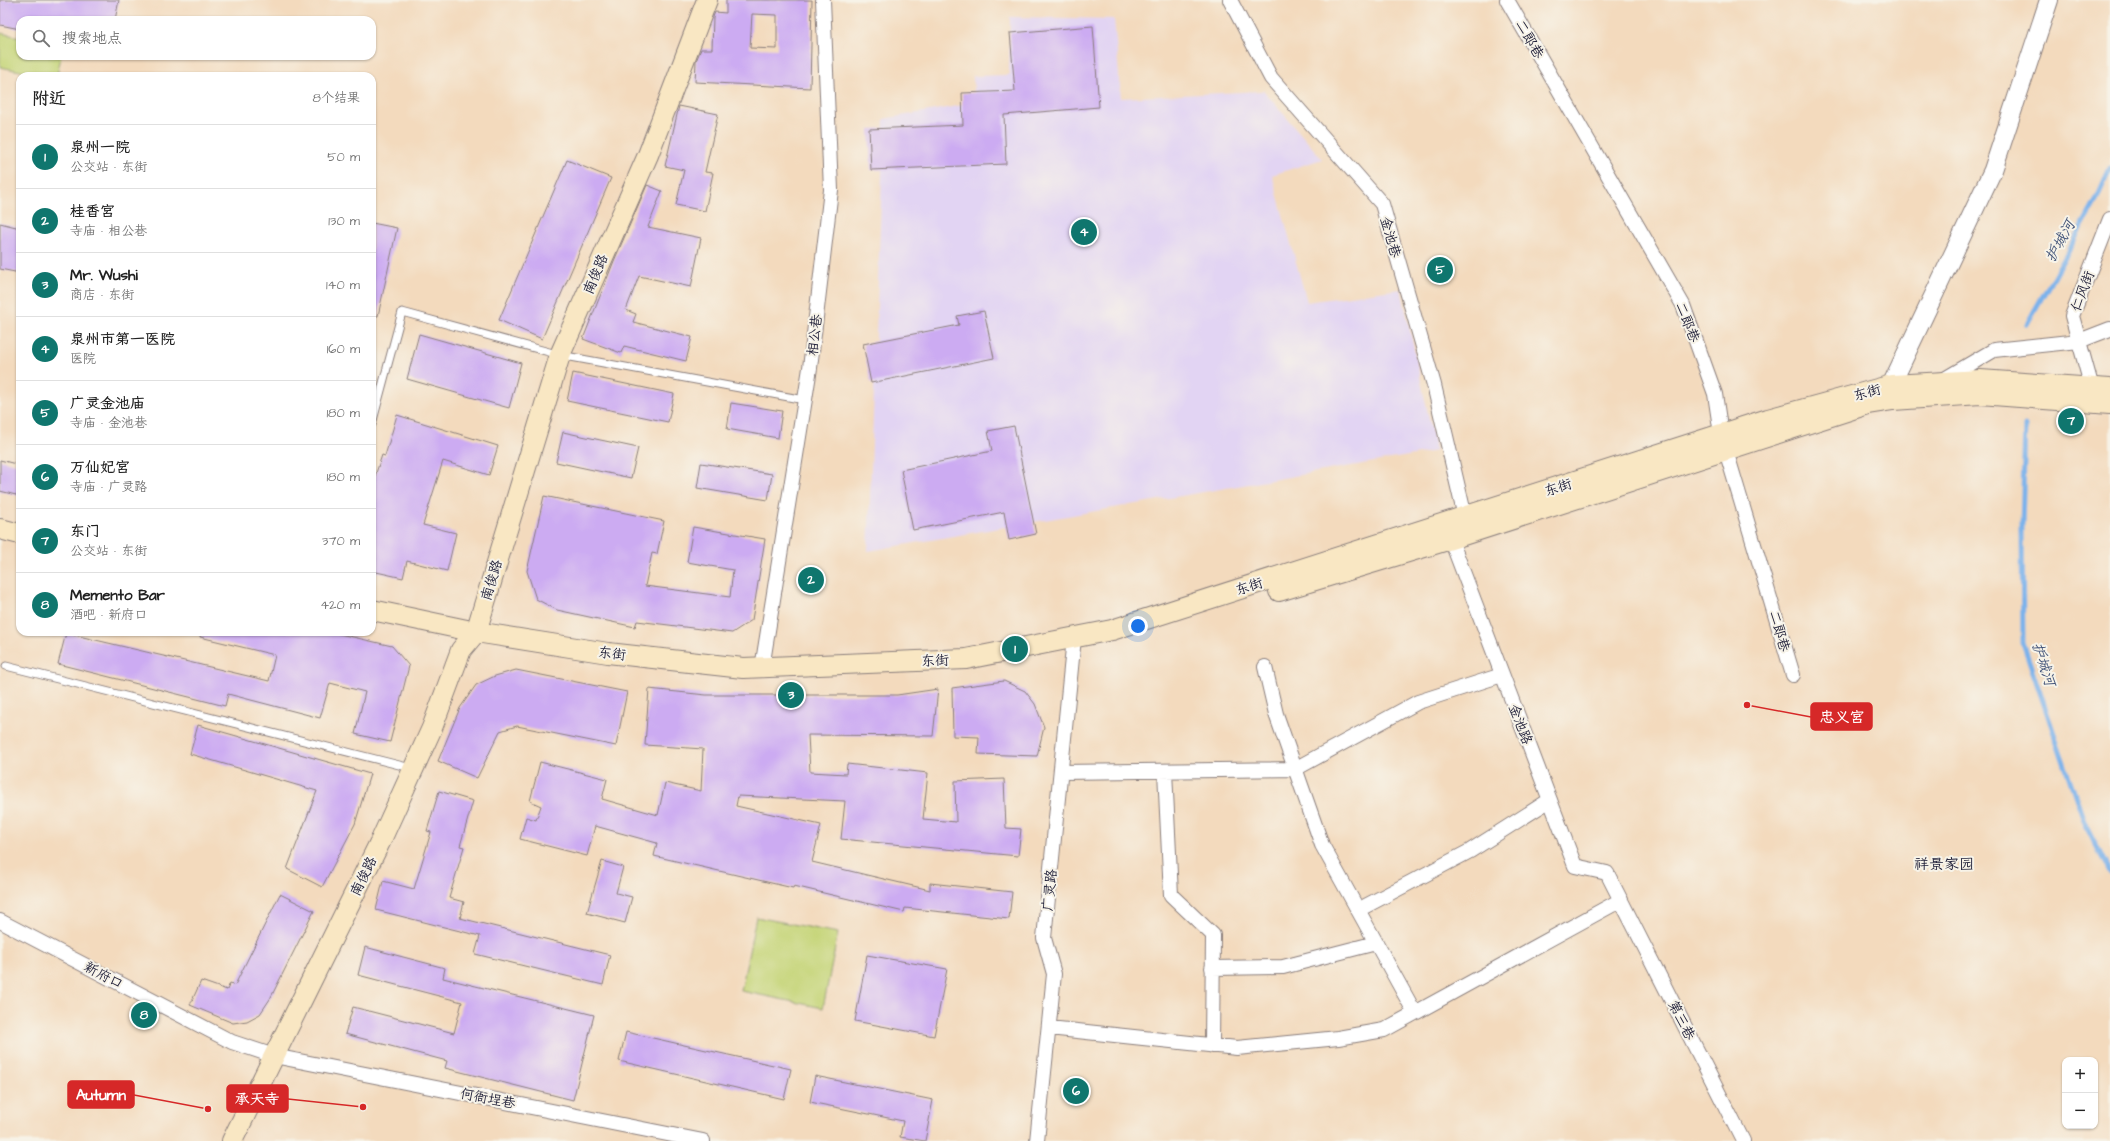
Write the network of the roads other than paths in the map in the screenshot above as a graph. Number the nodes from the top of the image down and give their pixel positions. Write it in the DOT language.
graph roads {
  1 [pos="706,0"];
  2 [pos="823,0"];
  3 [pos="1230,0"];
  4 [pos="1507,0"];
  5 [pos="2049,0"];
  6 [pos="2110,219"];
  7 [pos="2110,328"];
  8 [pos="2079,341"];
  9 [pos="560,354"];
  10 [pos="1939,382"];
  11 [pos="2101,389"];
  12 [pos="1887,394"];
  13 [pos="805,400"];
  14 [pos="2110,404"];
  15 [pos="376,409"];
  16 [pos="1724,442"];
  17 [pos="1465,517"];
  18 [pos="0,530"];
  19 [pos="1448,531"];
  20 [pos="16,533"];
  21 [pos="376,611"];
  22 [pos="473,636"];
  23 [pos="1073,645"];
  24 [pos="6,666"];
  25 [pos="1265,667"];
  26 [pos="762,668"];
  27 [pos="1502,675"];
  28 [pos="1792,675"];
  29 [pos="414,769"];
  30 [pos="1295,770"];
  31 [pos="1165,771"];
  32 [pos="1060,772"];
  33 [pos="1550,800"];
  34 [pos="1621,900"];
  35 [pos="1358,910"];
  36 [pos="0,921"];
  37 [pos="1376,943"];
  38 [pos="1212,968"];
  39 [pos="1415,1013"];
  40 [pos="1049,1028"];
  41 [pos="1212,1046"];
  42 [pos="274,1056"];
  43 [pos="232,1141"];
  44 [pos="703,1141"];
  45 [pos="1037,1141"];
  46 [pos="1743,1141"];
  1 -- 9 [label="main road, 南俊路"];
  2 -- 13 [label="street, 相公巷"];
  3 -- 17 [label="street, 金池巷"];
  4 -- 16 [label="street, 二郎巷"];
  5 -- 12 [label="street"];
  6 -- 8 [label="street, 仁风街"];
  7 -- 8 [label="street"];
  8 -- 10 [label="street"];
  8 -- 11 [label="street, 仁风街"];
  9 -- 13 [label="lane"];
  9 -- 15 [label="lane"];
  9 -- 22 [label="main road, 南俊路"];
  10 -- 11 [label="main road, 东街"];
  10 -- 12 [label="main road, 东街"];
  12 -- 14 [label="main road, 东街"];
  12 -- 16 [label="main road, 东街"];
  13 -- 26 [label="street, 相公巷"];
  16 -- 17 [label="main road, 东街"];
  16 -- 19 [label="main road, 东街"];
  16 -- 28 [label="street, 二郎巷"];
  17 -- 19 [label="main road, 东街"];
  18 -- 20 [label="main road"];
  19 -- 23 [label="main road, 东街"];
  19 -- 27 [label="street, 金池路"];
  21 -- 22 [label="main road, 东街"];
  22 -- 23 [label="main road, 东街"];
  22 -- 26 [label="main road, 东街"];
  22 -- 29 [label="main road, 南俊路"];
  23 -- 26 [label="main road, 东街"];
  23 -- 32 [label="street, 广灵路"];
  24 -- 29 [label="lane"];
  25 -- 30 [label="street"];
  27 -- 30 [label="street"];
  27 -- 33 [label="street, 金池路"];
  29 -- 42 [label="main road, 南俊路"];
  30 -- 31 [label="street"];
  30 -- 35 [label="street"];
  31 -- 32 [label="street"];
  31 -- 38 [label="street"];
  32 -- 40 [label="street, 广灵路"];
  33 -- 34 [label="street, 金池路"];
  33 -- 35 [label="street"];
  34 -- 39 [label="street"];
  34 -- 46 [label="street, 第三巷"];
  35 -- 37 [label="street"];
  36 -- 42 [label="street, 新府口"];
  37 -- 38 [label="street"];
  37 -- 39 [label="street"];
  38 -- 41 [label="street"];
  39 -- 41 [label="street"];
  40 -- 41 [label="street"];
  40 -- 45 [label="street, 广灵路"];
  42 -- 43 [label="main road, 南俊路"];
  42 -- 44 [label="street, 何衙埕巷"];
}
